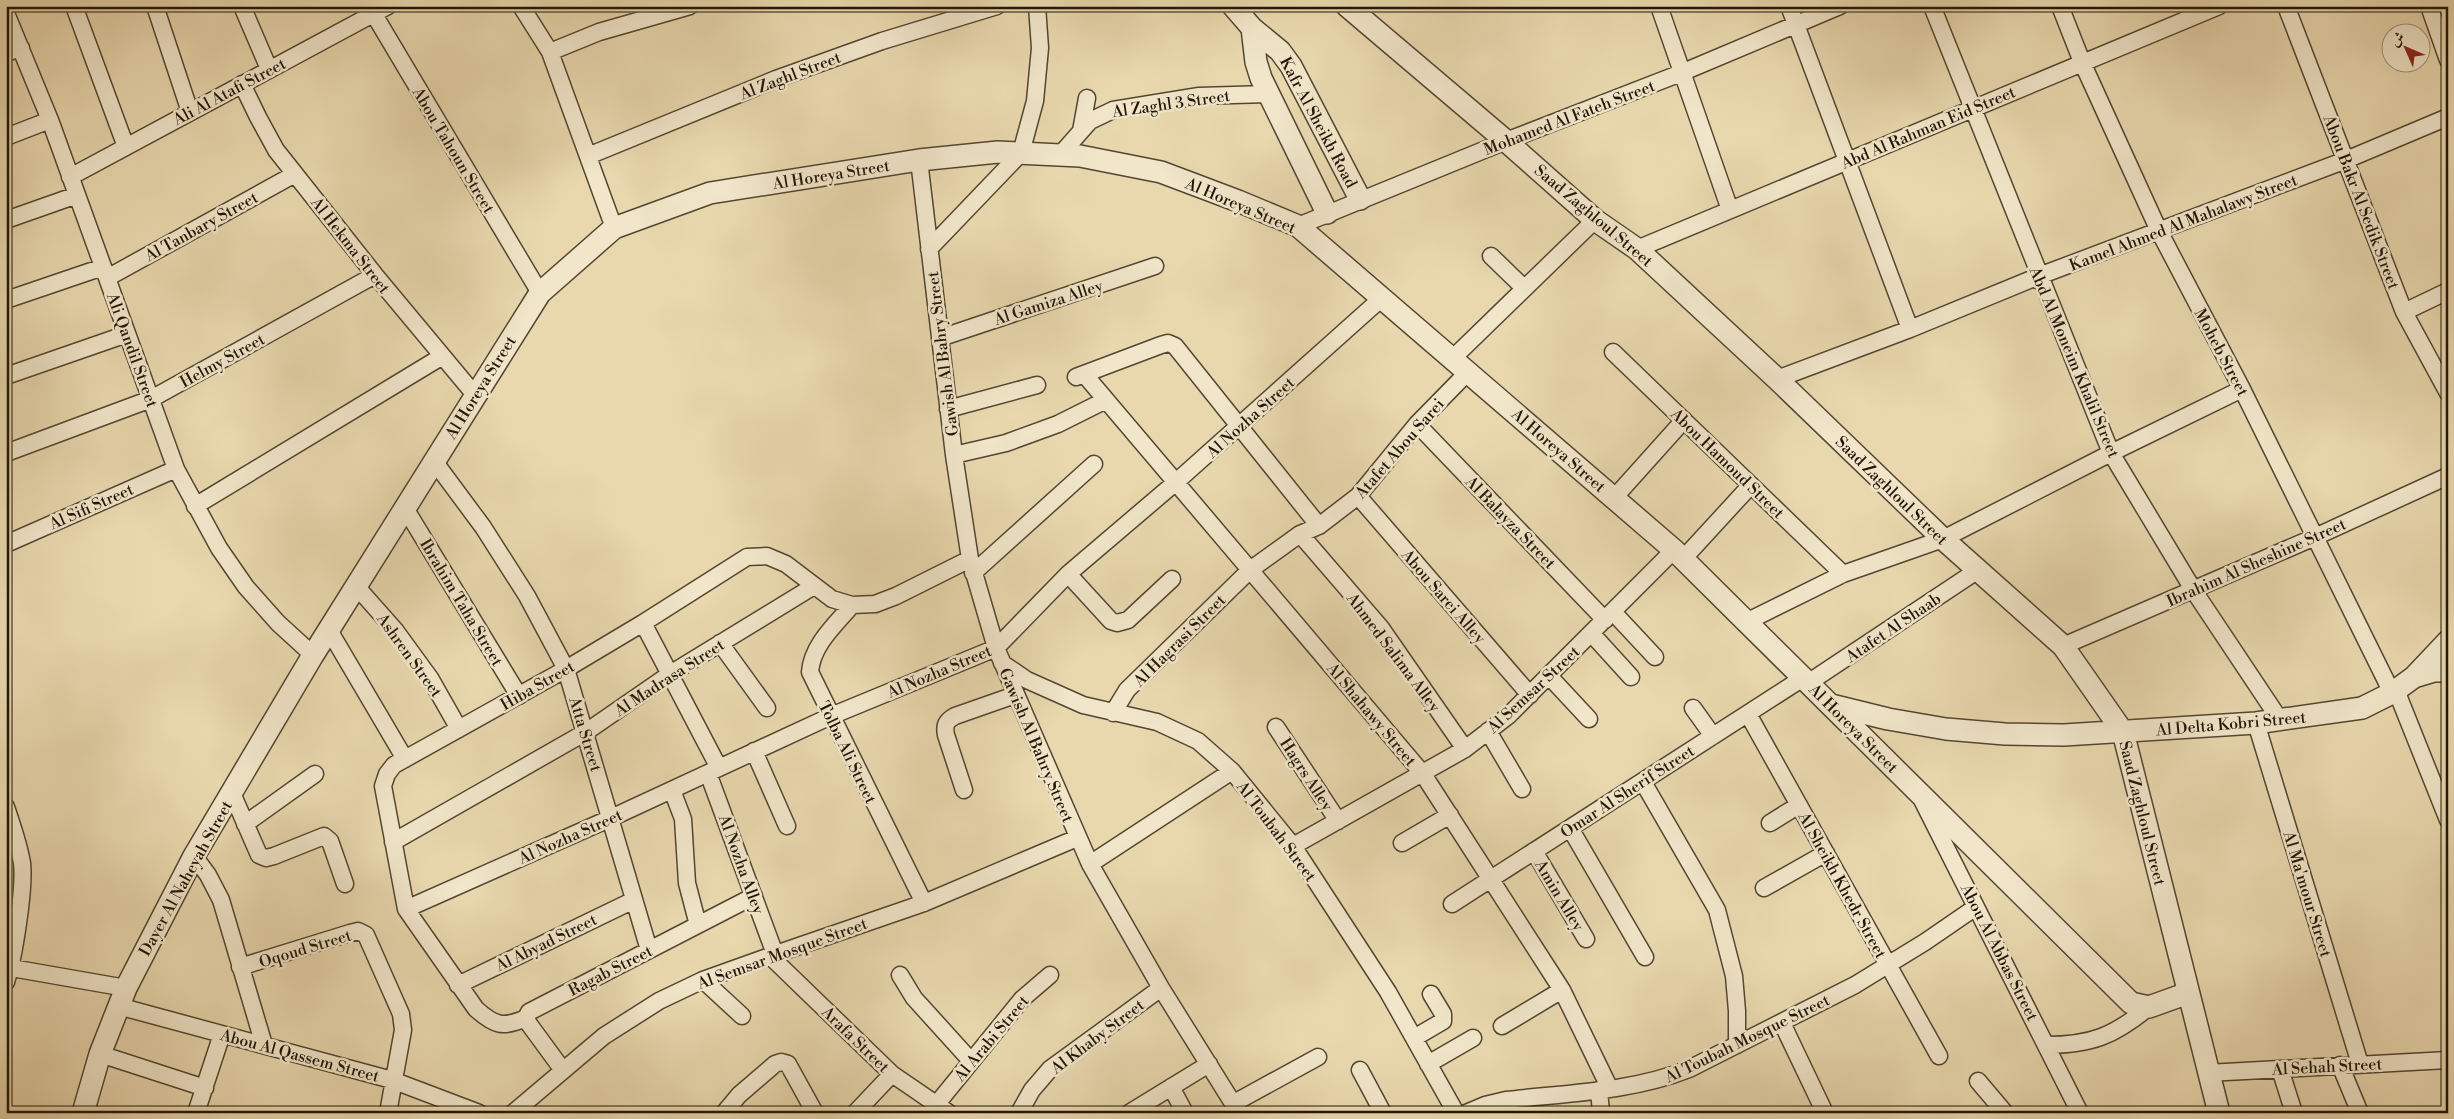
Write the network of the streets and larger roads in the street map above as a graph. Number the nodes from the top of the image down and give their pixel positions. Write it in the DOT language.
graph roads {
  1 [pos="74,6"];
  2 [pos="155,6"];
  3 [pos="242,6"];
  4 [pos="388,6"];
  5 [pos="521,6"];
  6 [pos="690,6"];
  7 [pos="997,6"];
  8 [pos="1037,6"];
  9 [pos="1233,6"];
  10 [pos="1347,6"];
  11 [pos="1659,6"];
  12 [pos="1789,6"];
  13 [pos="1840,6"];
  14 [pos="1932,6"];
  15 [pos="2060,6"];
  16 [pos="2220,6"];
  17 [pos="2286,6"];
  18 [pos="2429,6"];
  19 [pos="371,10"];
  20 [pos="6,13"];
  21 [pos="1796,25"];
  22 [pos="1252,28"];
  23 [pos="13,51"];
  24 [pos="550,52"];
  25 [pos="2448,60"];
  26 [pos="2082,62"];
  27 [pos="269,69"];
  28 [pos="1681,73"];
  29 [pos="242,84"];
  30 [pos="1268,94"];
  31 [pos="1087,98"];
  32 [pos="1972,108"];
  33 [pos="190,112"];
  34 [pos="2448,117"];
  35 [pos="50,120"];
  36 [pos="1081,131"];
  37 [pos="6,136"];
  38 [pos="1506,141"];
  39 [pos="126,147"];
  40 [pos="1021,153"];
  41 [pos="1060,155"];
  42 [pos="588,156"];
  43 [pos="919,160"];
  44 [pos="2346,160"];
  45 [pos="1846,161"];
  46 [pos="295,174"];
  47 [pos="70,177"];
  48 [pos="77,195"];
  49 [pos="1360,199"];
  50 [pos="1730,210"];
  51 [pos="1327,213"];
  52 [pos="6,220"];
  53 [pos="1595,220"];
  54 [pos="1298,226"];
  55 [pos="614,228"];
  56 [pos="2159,231"];
  57 [pos="930,249"];
  58 [pos="1637,249"];
  59 [pos="1491,256"];
  60 [pos="1155,266"];
  61 [pos="105,272"];
  62 [pos="375,275"];
  63 [pos="2039,276"];
  64 [pos="1524,288"];
  65 [pos="2448,291"];
  66 [pos="540,293"];
  67 [pos="1383,297"];
  68 [pos="6,300"];
  69 [pos="2404,312"];
  70 [pos="1910,329"];
  71 [pos="127,334"];
  72 [pos="940,338"];
  73 [pos="1613,352"];
  74 [pos="441,357"];
  75 [pos="1453,358"];
  76 [pos="1469,372"];
  77 [pos="6,376"];
  78 [pos="1777,379"];
  79 [pos="1036,385"];
  80 [pos="2242,389"];
  81 [pos="2448,393"];
  82 [pos="475,395"];
  83 [pos="151,399"];
  84 [pos="1106,400"];
  85 [pos="948,409"];
  86 [pos="1684,420"];
  87 [pos="1417,424"];
  88 [pos="1240,426"];
  89 [pos="6,452"];
  90 [pos="2111,453"];
  91 [pos="954,456"];
  92 [pos="434,461"];
  93 [pos="1094,464"];
  94 [pos="176,469"];
  95 [pos="2448,476"];
  96 [pos="1176,482"];
  97 [pos="1751,485"];
  98 [pos="1358,496"];
  99 [pos="1614,498"];
  100 [pos="195,506"];
  101 [pos="404,508"];
  102 [pos="1319,526"];
  103 [pos="1300,534"];
  104 [pos="2315,537"];
  105 [pos="1943,539"];
  106 [pos="6,544"];
  107 [pos="1679,555"];
  108 [pos="972,566"];
  109 [pos="1250,570"];
  110 [pos="1978,570"];
  111 [pos="1068,574"];
  112 [pos="1843,574"];
  113 [pos="1172,578"];
  114 [pos="356,586"];
  115 [pos="814,586"];
  116 [pos="2194,590"];
  117 [pos="852,605"];
  118 [pos="1609,616"];
  119 [pos="1746,622"];
  120 [pos="643,623"];
  121 [pos="329,630"];
  122 [pos="1591,634"];
  123 [pos="2448,641"];
  124 [pos="720,643"];
  125 [pos="2063,646"];
  126 [pos="313,655"];
  127 [pos="999,655"];
  128 [pos="1655,657"];
  129 [pos="566,669"];
  130 [pos="2448,671"];
  131 [pos="670,674"];
  132 [pos="1549,676"];
  133 [pos="1631,677"];
  134 [pos="2414,677"];
  135 [pos="1806,681"];
  136 [pos="2394,692"];
  137 [pos="1015,695"];
  138 [pos="1530,695"];
  139 [pos="519,696"];
  140 [pos="1831,705"];
  141 [pos="767,708"];
  142 [pos="1693,708"];
  143 [pos="1113,714"];
  144 [pos="1748,714"];
  145 [pos="831,716"];
  146 [pos="1589,719"];
  147 [pos="2280,720"];
  148 [pos="2256,723"];
  149 [pos="1276,727"];
  150 [pos="459,729"];
  151 [pos="586,732"];
  152 [pos="1488,732"];
  153 [pos="2122,732"];
  154 [pos="1713,736"];
  155 [pos="1465,749"];
  156 [pos="754,751"];
  157 [pos="405,759"];
  158 [pos="714,770"];
  159 [pos="1232,771"];
  160 [pos="315,774"];
  161 [pos="1423,774"];
  162 [pos="1643,782"];
  163 [pos="1522,789"];
  164 [pos="672,790"];
  165 [pos="964,790"];
  166 [pos="1918,792"];
  167 [pos="232,793"];
  168 [pos="6,806"];
  169 [pos="1799,806"];
  170 [pos="1450,815"];
  171 [pos="611,818"];
  172 [pos="2448,820"];
  173 [pos="1338,821"];
  174 [pos="1770,823"];
  175 [pos="245,824"];
  176 [pos="787,826"];
  177 [pos="1570,828"];
  178 [pos="1077,838"];
  179 [pos="393,842"];
  180 [pos="1402,843"];
  181 [pos="1293,846"];
  182 [pos="1534,851"];
  183 [pos="1826,853"];
  184 [pos="194,856"];
  185 [pos="1090,864"];
  186 [pos="1491,879"];
  187 [pos="345,884"];
  188 [pos="1764,888"];
  189 [pos="754,896"];
  190 [pos="634,900"];
  191 [pos="924,904"];
  192 [pos="1452,904"];
  193 [pos="1976,907"];
  194 [pos="406,909"];
  195 [pos="698,925"];
  196 [pos="1586,939"];
  197 [pos="648,950"];
  198 [pos="772,955"];
  199 [pos="1645,957"];
  200 [pos="1888,965"];
  201 [pos="240,967"];
  202 [pos="8,973"];
  203 [pos="900,975"];
  204 [pos="1050,975"];
  205 [pos="703,980"];
  206 [pos="458,985"];
  207 [pos="1162,988"];
  208 [pos="1562,990"];
  209 [pos="2188,993"];
  210 [pos="1431,994"];
  211 [pos="122,997"];
  212 [pos="2148,1007"];
  213 [pos="742,1016"];
  214 [pos="526,1018"];
  215 [pos="1782,1024"];
  216 [pos="1502,1026"];
  217 [pos="222,1034"];
  218 [pos="1414,1038"];
  219 [pos="1473,1038"];
  220 [pos="264,1045"];
  221 [pos="1737,1045"];
  222 [pos="2046,1045"];
  223 [pos="100,1054"];
  224 [pos="1939,1056"];
  225 [pos="1318,1057"];
  226 [pos="2448,1060"];
  227 [pos="971,1062"];
  228 [pos="1209,1064"];
  229 [pos="1428,1064"];
  230 [pos="2360,1064"];
  231 [pos="2340,1065"];
  232 [pos="562,1069"];
  233 [pos="2280,1069"];
  234 [pos="1360,1070"];
  235 [pos="892,1074"];
  236 [pos="2207,1074"];
  237 [pos="392,1080"];
  238 [pos="1978,1081"];
  239 [pos="1171,1087"];
  240 [pos="205,1088"];
  241 [pos="1604,1090"];
  242 [pos="1237,1108"];
  243 [pos="942,1109"];
  244 [pos="1453,1111"];
  245 [pos="201,1112"];
  246 [pos="1822,1112"];
  247 [pos="83,1113"];
  248 [pos="388,1113"];
  249 [pos="479,1113"];
  250 [pos="513,1113"];
  251 [pos="724,1113"];
  252 [pos="815,1113"];
  253 [pos="855,1113"];
  254 [pos="1019,1113"];
  255 [pos="1128,1113"];
  256 [pos="1185,1113"];
  257 [pos="1383,1113"];
  258 [pos="1601,1113"];
  259 [pos="2005,1113"];
  260 [pos="2080,1113"];
  261 [pos="2219,1113"];
  262 [pos="2294,1113"];
  263 [pos="2360,1113"];
  1 -- 39 [label="street"];
  2 -- 33 [label="street"];
  3 -- 27 [label="street"];
  4 -- 19 [label="street, Ali Al Atafi Street"];
  5 -- 24 [label="street"];
  6 -- 24 [label="street"];
  7 -- 42 [label="street, Al Zaghl Street"];
  8 -- 40 [label="street"];
  9 -- 22 [label="street, Kafr Al Sheikh Road"];
  10 -- 38 [label="street, Saad Zaghloul Street"];
  11 -- 28 [label="street"];
  12 -- 21 [label="street"];
  13 -- 21 [label="street, Mohamed Al Fateh Street"];
  14 -- 32 [label="street, Abd Al Moneim Khalil Street"];
  15 -- 26 [label="street, Moheb Street"];
  16 -- 26 [label="street, Abd Al Rahman Eid Street"];
  17 -- 44 [label="street, Abou Bakr Al Sedik Street"];
  18 -- 25 [label="street"];
  19 -- 27 [label="street, Ali Al Atafi Street"];
  19 -- 66 [label="street, Abou Tahoun Street"];
  20 -- 23 [label="street, Ali Qandil Street"];
  21 -- 28 [label="street, Mohamed Al Fateh Street"];
  21 -- 45 [label="street"];
  22 -- 30 [label="street, Kafr Al Sheikh Road"];
  22 -- 49 [label="street, Kafr Al Sheikh Road"];
  23 -- 35 [label="street, Ali Qandil Street"];
  24 -- 42 [label="street"];
  26 -- 32 [label="street, Abd Al Rahman Eid Street"];
  26 -- 56 [label="street, Moheb Street"];
  27 -- 29 [label="street, Ali Al Atafi Street"];
  28 -- 38 [label="street, Mohamed Al Fateh Street"];
  28 -- 50 [label="street"];
  29 -- 33 [label="street, Ali Al Atafi Street"];
  29 -- 46 [label="street, Al Hekma Street"];
  30 -- 36 [label="street, Al Zaghl 3 Street"];
  30 -- 51 [label="street, Kafr Al Sheikh Road"];
  31 -- 36 [label="street"];
  32 -- 45 [label="street, Abd Al Rahman Eid Street"];
  32 -- 63 [label="street, Abd Al Moneim Khalil Street"];
  33 -- 39 [label="street, Ali Al Atafi Street"];
  34 -- 44 [label="street, Kamel Ahmed Al Mahalawy Street"];
  35 -- 37 [label="street"];
  35 -- 47 [label="street, Ali Qandil Street"];
  36 -- 41 [label="street, Al Zaghl 3 Street"];
  38 -- 49 [label="street, Mohamed Al Fateh Street"];
  38 -- 53 [label="street, Saad Zaghloul Street"];
  39 -- 47 [label="street, Ali Al Atafi Street"];
  40 -- 41 [label="street, Al Horeya Street"];
  40 -- 43 [label="street, Al Horeya Street"];
  40 -- 57 [label="street"];
  41 -- 54 [label="street, Al Horeya Street"];
  42 -- 55 [label="street"];
  43 -- 55 [label="street, Al Horeya Street"];
  43 -- 57 [label="street, Gawish Al Bahry Street"];
  44 -- 56 [label="street, Kamel Ahmed Al Mahalawy Street"];
  44 -- 69 [label="street, Abou Bakr Al Sedik Street"];
  45 -- 50 [label="street, Abd Al Rahman Eid Street"];
  45 -- 70 [label="street"];
  46 -- 61 [label="street, Al Tanbary Street"];
  46 -- 62 [label="street, Al Hekma Street"];
  47 -- 48 [label="street, Ali Qandil Street"];
  48 -- 52 [label="street"];
  48 -- 61 [label="street, Ali Qandil Street"];
  49 -- 51 [label="street, Mohamed Al Fateh Street"];
  50 -- 58 [label="street, Abd Al Rahman Eid Street"];
  51 -- 54 [label="street, Mohamed Al Fateh Street"];
  53 -- 58 [label="street, Saad Zaghloul Street"];
  53 -- 64 [label="street"];
  54 -- 67 [label="street, Al Horeya Street"];
  55 -- 66 [label="street, Al Horeya Street"];
  56 -- 63 [label="street, Kamel Ahmed Al Mahalawy Street"];
  56 -- 80 [label="street, Moheb Street"];
  57 -- 72 [label="street, Gawish Al Bahry Street"];
  58 -- 78 [label="street, Saad Zaghloul Street"];
  59 -- 64 [label="street"];
  60 -- 72 [label="street, Al Gamiza Alley"];
  61 -- 68 [label="street, Al Tanbary Street"];
  61 -- 71 [label="street, Ali Qandil Street"];
  62 -- 74 [label="street, Al Hekma Street"];
  62 -- 83 [label="street, Helmy Street"];
  63 -- 70 [label="street, Kamel Ahmed Al Mahalawy Street"];
  63 -- 90 [label="street, Abd Al Moneim Khalil Street"];
  64 -- 75 [label="street"];
  65 -- 69 [label="street"];
  66 -- 82 [label="street, Al Horeya Street"];
  67 -- 75 [label="street, Al Horeya Street"];
  67 -- 88 [label="street, Al Nozha Street"];
  69 -- 81 [label="street, Abou Bakr Al Sedik Street"];
  70 -- 78 [label="street, Kamel Ahmed Al Mahalawy Street"];
  71 -- 77 [label="street"];
  71 -- 83 [label="street, Ali Qandil Street"];
  72 -- 85 [label="street, Gawish Al Bahry Street"];
  73 -- 86 [label="street, Abou Hamoud Street"];
  74 -- 82 [label="street, Al Hekma Street"];
  74 -- 100 [label="street"];
  75 -- 76 [label="street, Al Horeya Street"];
  76 -- 87 [label="street, Atafet Abou Sarei"];
  76 -- 99 [label="street, Al Horeya Street"];
  78 -- 105 [label="street, Saad Zaghloul Street"];
  79 -- 85 [label="street"];
  80 -- 90 [label="street"];
  80 -- 104 [label="street, Moheb Street"];
  82 -- 92 [label="street, Al Horeya Street"];
  83 -- 89 [label="street, Helmy Street"];
  83 -- 94 [label="street, Ali Qandil Street"];
  84 -- 88 [label="street, Al Shahawy Street"];
  84 -- 91 [label="street"];
  84 -- 96 [label="street, Al Shahawy Street"];
  85 -- 91 [label="street, Gawish Al Bahry Street"];
  86 -- 97 [label="street, Abou Hamoud Street"];
  86 -- 99 [label="street"];
  87 -- 98 [label="street, Atafet Abou Sarei"];
  87 -- 118 [label="street, Al Balayza Street"];
  88 -- 96 [label="street, Al Nozha Street"];
  88 -- 102 [label="street"];
  90 -- 105 [label="street"];
  90 -- 116 [label="street, Abd Al Moneim Khalil Street"];
  91 -- 108 [label="street, Gawish Al Bahry Street"];
  92 -- 101 [label="street, Al Horeya Street"];
  92 -- 129 [label="street, Atta Street"];
  93 -- 108 [label="street, Hiba Street"];
  94 -- 100 [label="street, Ali Qandil Street"];
  94 -- 106 [label="street, Al Sifi Street"];
  95 -- 104 [label="street, Ibrahim Al Sheshine Street"];
  96 -- 109 [label="street, Al Shahawy Street"];
  96 -- 111 [label="street, Al Nozha Street"];
  97 -- 107 [label="street, Al Semsar Street"];
  97 -- 112 [label="street, Abou Hamoud Street"];
  98 -- 102 [label="street, Atafet Abou Sarei"];
  98 -- 138 [label="street, Abou Sarei Alley"];
  99 -- 107 [label="street, Al Horeya Street"];
  100 -- 126 [label="street, Ali Qandil Street"];
  101 -- 114 [label="street, Al Horeya Street"];
  101 -- 139 [label="street, Ibrahim Taha Street"];
  102 -- 103 [label="street, Atafet Abou Sarei"];
  103 -- 109 [label="street, Atafet Abou Sarei"];
  103 -- 155 [label="street, Ahmed Salima Alley"];
  104 -- 116 [label="street, Ibrahim Al Sheshine Street"];
  104 -- 136 [label="street, Moheb Street"];
  105 -- 110 [label="street, Saad Zaghloul Street"];
  105 -- 112 [label="street"];
  107 -- 118 [label="street, Al Semsar Street"];
  107 -- 119 [label="street, Al Horeya Street"];
  108 -- 117 [label="street, Hiba Street"];
  108 -- 127 [label="street, Gawish Al Bahry Street"];
  109 -- 143 [label="street, Al Hagrasi Street"];
  109 -- 161 [label="street, Al Shahawy Street"];
  110 -- 125 [label="street, Saad Zaghloul Street"];
  110 -- 135 [label="street, Atafet Al Shaab"];
  111 -- 113 [label="street"];
  111 -- 127 [label="street, Al Nozha Street"];
  112 -- 119 [label="street"];
  114 -- 121 [label="street, Al Horeya Street"];
  114 -- 150 [label="street, Ashren Street"];
  115 -- 117 [label="street, Hiba Street"];
  115 -- 120 [label="street, Hiba Street"];
  115 -- 124 [label="street, Al Madrasa Street"];
  116 -- 125 [label="street, Ibrahim Al Sheshine Street"];
  116 -- 147 [label="street, Abd Al Moneim Khalil Street"];
  117 -- 145 [label="street, Tolba Ali Street"];
  118 -- 122 [label="street, Al Semsar Street"];
  118 -- 128 [label="street, Al Balayza Street"];
  119 -- 135 [label="street, Al Horeya Street"];
  120 -- 129 [label="street, Hiba Street"];
  120 -- 131 [label="street, Al Nozha Alley"];
  121 -- 126 [label="street, Al Horeya Street"];
  121 -- 157 [label="street"];
  122 -- 132 [label="street, Al Semsar Street"];
  122 -- 133 [label="street"];
  123 -- 134 [label="street"];
  124 -- 131 [label="street, Al Madrasa Street"];
  124 -- 141 [label="street"];
  125 -- 153 [label="street, Saad Zaghloul Street"];
  126 -- 167 [label="street, Dayer Al Naheyah Street"];
  127 -- 137 [label="street, Gawish Al Bahry Street"];
  127 -- 143 [label="street, Al Toubah Street"];
  127 -- 145 [label="street, Al Nozha Street"];
  129 -- 139 [label="street, Hiba Street"];
  129 -- 151 [label="street, Atta Street"];
  130 -- 134 [label="street"];
  131 -- 151 [label="street, Al Madrasa Street"];
  131 -- 158 [label="street, Al Nozha Alley"];
  132 -- 138 [label="street, Al Semsar Street"];
  132 -- 146 [label="street"];
  134 -- 136 [label="street, Al Delta Kobri Street"];
  135 -- 140 [label="street, Al Horeya Street"];
  135 -- 144 [label="street, Omar Al Sherif Street"];
  136 -- 147 [label="street, Al Delta Kobri Street"];
  136 -- 172 [label="street, Moheb Street"];
  137 -- 165 [label="street"];
  137 -- 178 [label="street, Gawish Al Bahry Street"];
  138 -- 152 [label="street, Al Semsar Street"];
  139 -- 150 [label="street, Hiba Street"];
  140 -- 153 [label="street, Al Delta Kobri Street"];
  140 -- 166 [label="street, Al Horeya Street"];
  142 -- 154 [label="street"];
  143 -- 159 [label="street, Al Toubah Street"];
  144 -- 154 [label="street, Omar Al Sherif Street"];
  144 -- 169 [label="street, Al Sheikh Khedr Street"];
  145 -- 156 [label="street, Al Nozha Street"];
  145 -- 191 [label="street, Tolba Ali Street"];
  147 -- 148 [label="street, Al Delta Kobri Street"];
  148 -- 153 [label="street, Al Delta Kobri Street"];
  148 -- 230 [label="street, Al Ma'mour Street"];
  149 -- 173 [label="street, Hagrs Alley"];
  150 -- 157 [label="street, Hiba Street"];
  151 -- 171 [label="street, Atta Street"];
  151 -- 179 [label="street, Al Madrasa Street"];
  152 -- 155 [label="street, Al Semsar Street"];
  152 -- 163 [label="street"];
  153 -- 209 [label="street, Saad Zaghloul Street"];
  154 -- 162 [label="street, Omar Al Sherif Street"];
  155 -- 161 [label="street, Al Semsar Street"];
  156 -- 158 [label="street, Al Nozha Street"];
  156 -- 176 [label="street"];
  157 -- 179 [label="street, Hiba Street"];
  158 -- 164 [label="street, Al Nozha Street"];
  158 -- 189 [label="street, Al Nozha Alley"];
  159 -- 181 [label="street, Al Toubah Street"];
  159 -- 185 [label="street"];
  160 -- 175 [label="street"];
  161 -- 170 [label="street, Al Shahawy Street"];
  161 -- 173 [label="street, Al Semsar Street"];
  162 -- 177 [label="street, Omar Al Sherif Street"];
  162 -- 221 [label="street"];
  164 -- 171 [label="street, Al Nozha Street"];
  164 -- 195 [label="street"];
  166 -- 193 [label="street, Abou Al Abbas Street"];
  166 -- 212 [label="street, Al Horeya Street"];
  167 -- 175 [label="street"];
  167 -- 184 [label="street, Dayer Al Naheyah Street"];
  168 -- 202 [label="street"];
  169 -- 174 [label="street"];
  169 -- 183 [label="street, Al Sheikh Khedr Street"];
  170 -- 180 [label="street"];
  170 -- 186 [label="street, Al Shahawy Street"];
  171 -- 190 [label="street, Atta Street"];
  171 -- 194 [label="street, Al Nozha Street"];
  173 -- 181 [label="street, Al Semsar Street"];
  175 -- 187 [label="street"];
  177 -- 182 [label="street, Omar Al Sherif Street"];
  177 -- 199 [label="street"];
  178 -- 185 [label="street, Gawish Al Bahry Street"];
  178 -- 191 [label="street, Al Semsar Mosque Street"];
  179 -- 194 [label="street, Hiba Street"];
  181 -- 218 [label="street, Al Toubah Street"];
  182 -- 186 [label="street, Omar Al Sherif Street"];
  182 -- 196 [label="street, Amin Alley"];
  183 -- 188 [label="street"];
  183 -- 200 [label="street, Al Sheikh Khedr Street"];
  184 -- 201 [label="street"];
  184 -- 211 [label="street, Dayer Al Naheyah Street"];
  185 -- 207 [label="street, Gawish Al Bahry Street"];
  186 -- 192 [label="street, Omar Al Sherif Street"];
  186 -- 208 [label="street, Al Shahawy Street"];
  189 -- 195 [label="street, Ragab Street"];
  189 -- 198 [label="street, Al Nozha Alley"];
  190 -- 197 [label="street, Atta Street"];
  190 -- 206 [label="street, Al Abyad Street"];
  191 -- 198 [label="street, Al Semsar Mosque Street"];
  193 -- 200 [label="street, Al Toubah Mosque Street"];
  193 -- 222 [label="street, Abou Al Abbas Street"];
  194 -- 206 [label="street, Hiba Street"];
  195 -- 197 [label="street, Ragab Street"];
  197 -- 214 [label="street, Ragab Street"];
  198 -- 205 [label="street, Al Semsar Mosque Street"];
  198 -- 235 [label="street, Arafa Street"];
  200 -- 215 [label="street, Al Toubah Mosque Street"];
  200 -- 224 [label="street, Al Sheikh Khedr Street"];
  201 -- 220 [label="street"];
  201 -- 237 [label="street, Oqoud Street"];
  202 -- 211 [label="street, Abou Al Qassem Street"];
  203 -- 227 [label="street"];
  204 -- 227 [label="street, Al Arabi Street"];
  205 -- 213 [label="street"];
  205 -- 232 [label="street, Al Semsar Mosque Street"];
  206 -- 214 [label="street, Hiba Street"];
  207 -- 228 [label="street, Gawish Al Bahry Street"];
  207 -- 254 [label="street, Al Khaby Street"];
  208 -- 216 [label="street"];
  208 -- 241 [label="street, Al Shahawy Street"];
  209 -- 212 [label="street"];
  209 -- 236 [label="street, Saad Zaghloul Street"];
  210 -- 218 [label="street"];
  211 -- 217 [label="street, Abou Al Qassem Street"];
  211 -- 223 [label="street, Dayer Al Naheyah Street"];
  212 -- 222 [label="street"];
  214 -- 232 [label="street"];
  215 -- 221 [label="street, Al Toubah Mosque Street"];
  215 -- 246 [label="street"];
  217 -- 220 [label="street, Abou Al Qassem Street"];
  217 -- 240 [label="street"];
  218 -- 229 [label="street, Al Toubah Street"];
  219 -- 229 [label="street"];
  220 -- 237 [label="street, Abou Al Qassem Street"];
  221 -- 241 [label="street, Al Toubah Mosque Street"];
  222 -- 260 [label="street, Abou Al Abbas Street"];
  223 -- 240 [label="street"];
  223 -- 247 [label="street, Dayer Al Naheyah Street"];
  225 -- 242 [label="street"];
  226 -- 230 [label="street, Al Sehah Street"];
  227 -- 243 [label="street, Al Arabi Street"];
  228 -- 239 [label="street"];
  228 -- 242 [label="street, Gawish Al Bahry Street"];
  229 -- 244 [label="street, Al Toubah Street"];
  230 -- 231 [label="street, Al Sehah Street"];
  231 -- 233 [label="street, Al Sehah Street"];
  231 -- 263 [label="street"];
  232 -- 250 [label="street, Al Semsar Mosque Street"];
  233 -- 236 [label="street, Al Sehah Street"];
  233 -- 262 [label="street"];
  234 -- 257 [label="street"];
  235 -- 243 [label="street, Arafa Street"];
  235 -- 253 [label="street"];
  236 -- 261 [label="street, Saad Zaghloul Street"];
  237 -- 248 [label="street"];
  237 -- 249 [label="street, Abou Al Qassem Street"];
  238 -- 259 [label="street"];
  239 -- 255 [label="street"];
  239 -- 256 [label="street"];
  240 -- 245 [label="street"];
  241 -- 244 [label="street, Al Toubah Mosque Street"];
  241 -- 258 [label="street"];
  251 -- 252 [label="street"];
}
